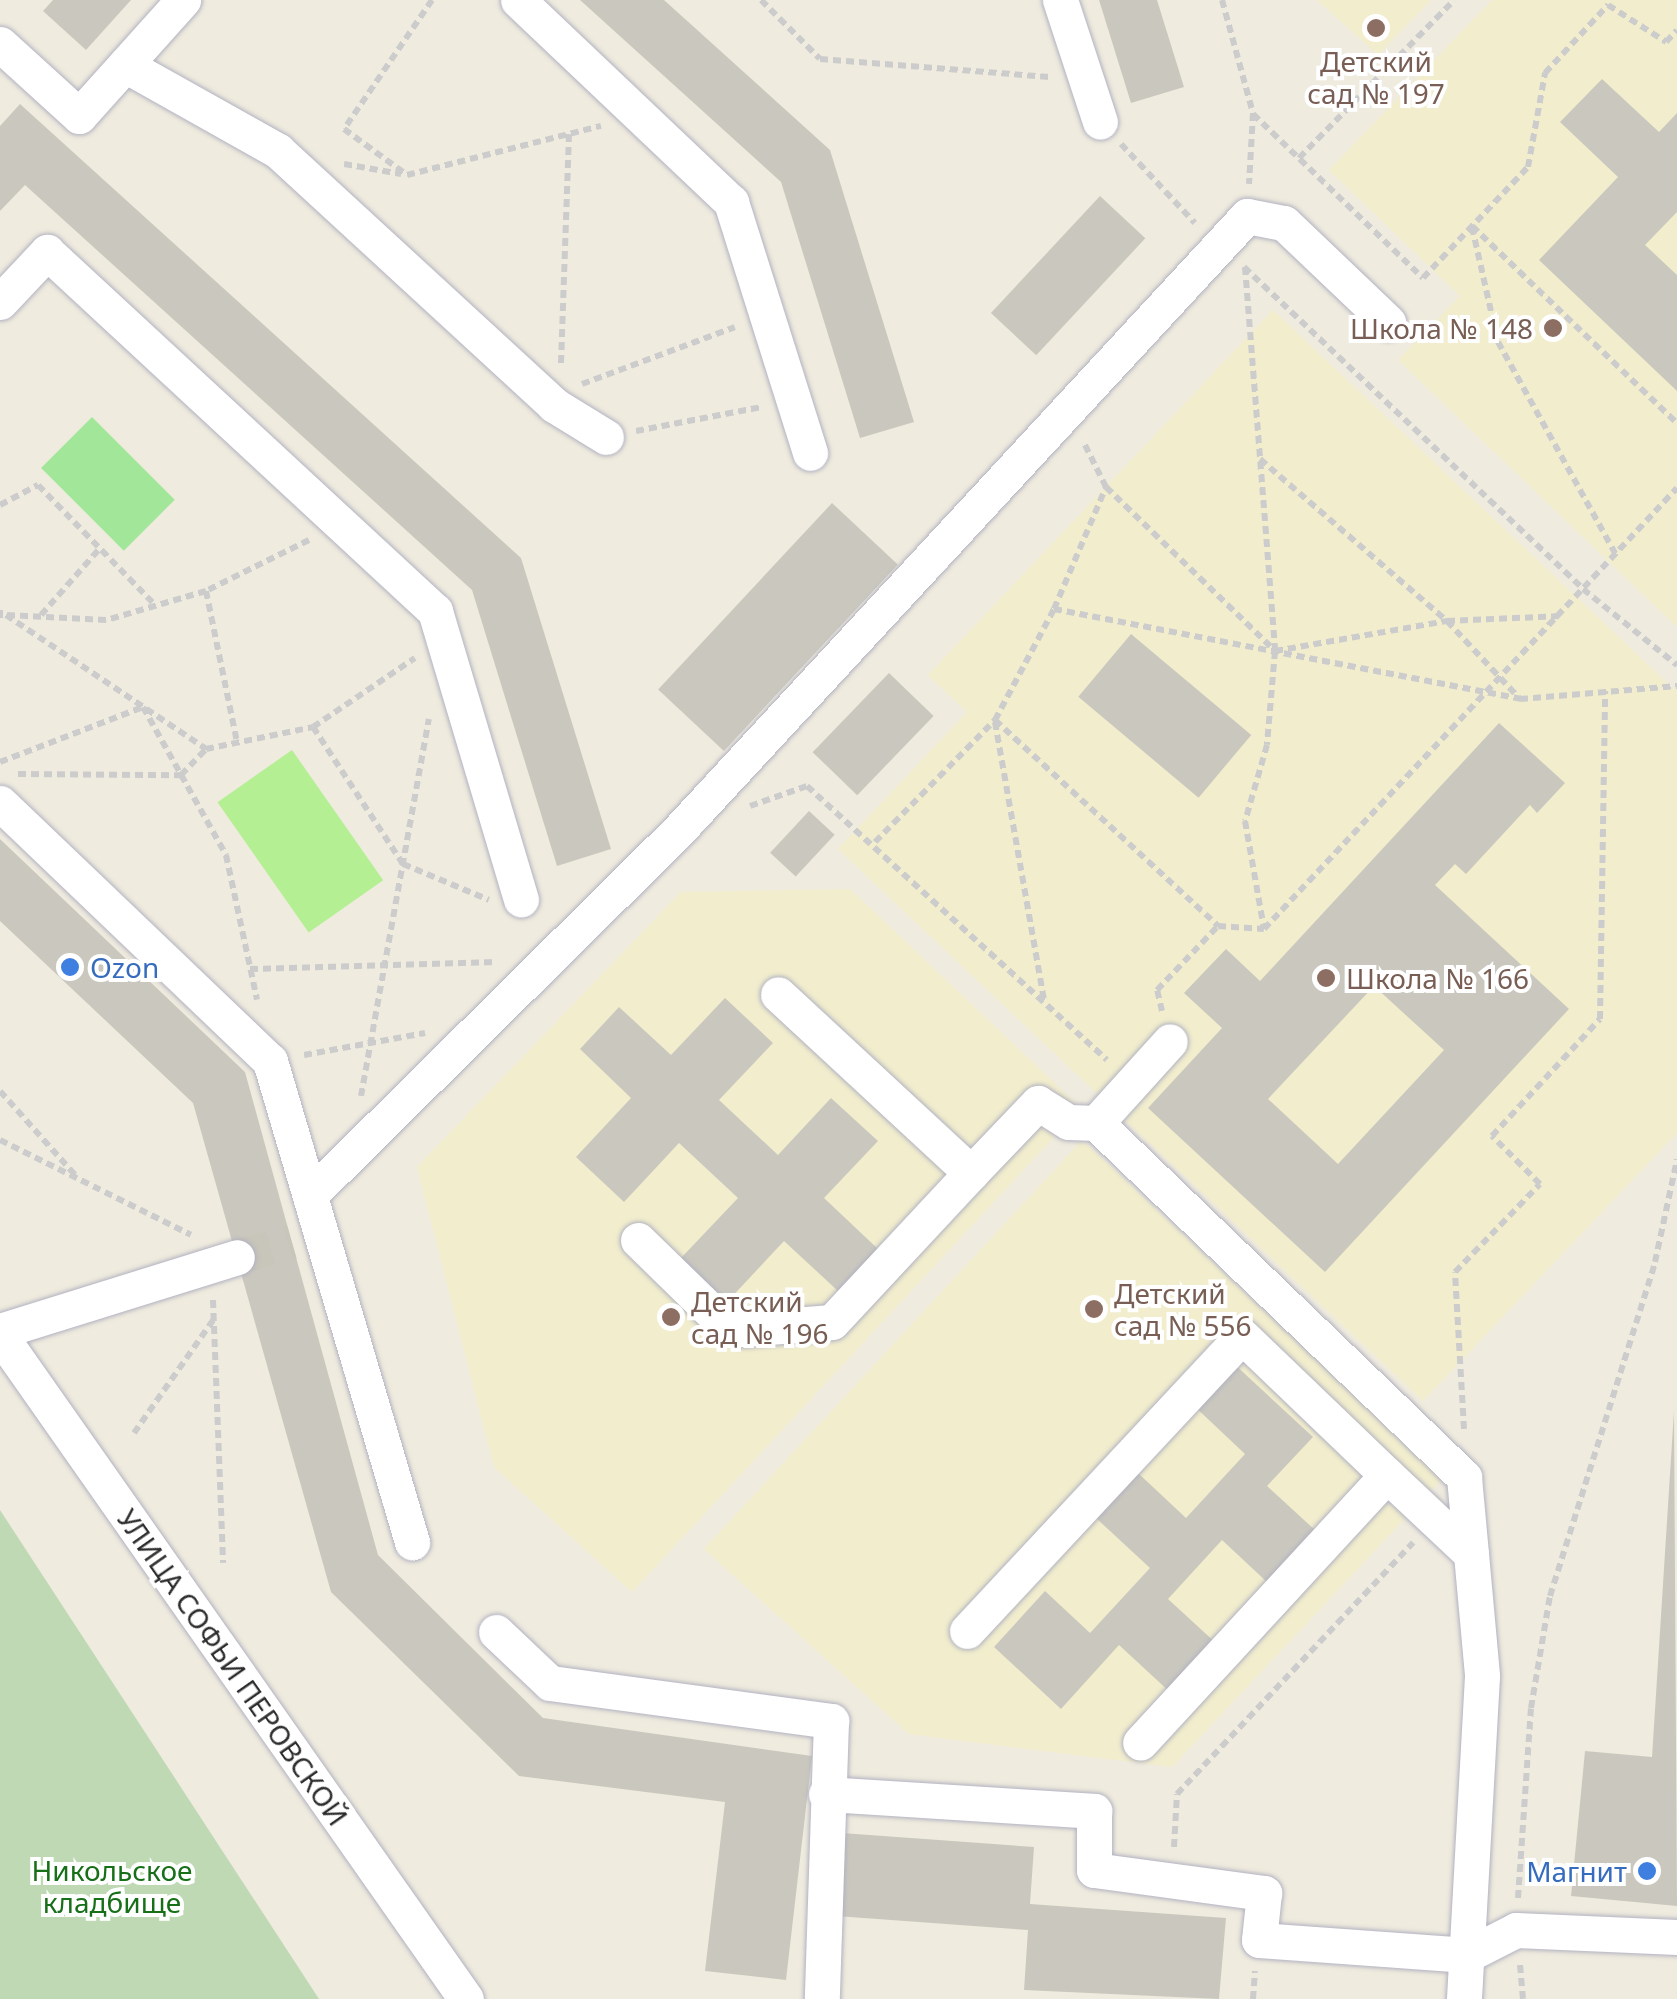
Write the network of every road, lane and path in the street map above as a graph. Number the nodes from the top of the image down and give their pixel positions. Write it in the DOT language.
graph roads {
  1 [pos="183,0"];
  2 [pos="432,0"];
  3 [pos="518,0"];
  4 [pos="760,0"];
  5 [pos="1060,0"];
  6 [pos="1222,0"];
  7 [pos="1454,0"];
  8 [pos="1677,30"];
  9 [pos="0,44"];
  10 [pos="125,65"];
  11 [pos="1086,80"];
  12 [pos="1252,113"];
  13 [pos="641,116"];
  14 [pos="1100,122"];
  15 [pos="569,134"];
  16 [pos="1299,158"];
  17 [pos="1247,216"];
  18 [pos="1472,226"];
  19 [pos="1232,258"];
  20 [pos="0,302"];
  21 [pos="766,316"];
  22 [pos="1388,322"];
  23 [pos="560,372"];
  24 [pos="560,392"];
  25 [pos="794,401"];
  26 [pos="1067,411"];
  27 [pos="1677,422"];
  28 [pos="606,437"];
  29 [pos="810,453"];
  30 [pos="1259,458"];
  31 [pos="1106,486"];
  32 [pos="1677,488"];
  33 [pos="0,505"];
  34 [pos="342,524"];
  35 [pos="100,548"];
  36 [pos="1616,555"];
  37 [pos="1584,589"];
  38 [pos="206,591"];
  39 [pos="155,606"];
  40 [pos="1054,609"];
  41 [pos="2,615"];
  42 [pos="1562,616"];
  43 [pos="40,617"];
  44 [pos="1447,621"];
  45 [pos="444,640"];
  46 [pos="1274,651"];
  47 [pos="1677,665"];
  48 [pos="1500,678"];
  49 [pos="1677,686"];
  50 [pos="1605,691"];
  51 [pos="1486,692"];
  52 [pos="434,696"];
  53 [pos="1520,699"];
  54 [pos="143,708"];
  55 [pos="995,720"];
  56 [pos="312,727"];
  57 [pos="237,742"];
  58 [pos="206,749"];
  59 [pos="0,762"];
  60 [pos="0,774"];
  61 [pos="181,774"];
  62 [pos="0,803"];
  63 [pos="733,812"];
  64 [pos="875,842"];
  65 [pos="403,864"];
  66 [pos="521,899"];
  67 [pos="1218,926"];
  68 [pos="1264,929"];
  69 [pos="386,961"];
  70 [pos="545,962"];
  71 [pos="250,969"];
  72 [pos="778,994"];
  73 [pos="1044,1001"];
  74 [pos="258,1006"];
  75 [pos="485,1022"];
  76 [pos="1170,1041"];
  77 [pos="371,1042"];
  78 [pos="270,1062"];
  79 [pos="1132,1084"];
  80 [pos="0,1091"];
  81 [pos="1096,1123"];
  82 [pos="350,1156"];
  83 [pos="1677,1159"];
  84 [pos="971,1173"];
  85 [pos="80,1180"];
  86 [pos="310,1196"];
  87 [pos="638,1240"];
  88 [pos="237,1257"];
  89 [pos="214,1320"];
  90 [pos="0,1333"];
  91 [pos="134,1432"];
  92 [pos="1387,1474"];
  93 [pos="1464,1477"];
  94 [pos="1434,1520"];
  95 [pos="412,1542"];
  96 [pos="1471,1554"];
  97 [pos="967,1630"];
  98 [pos="496,1632"];
  99 [pos="1140,1743"];
  100 [pos="826,1794"];
  101 [pos="1172,1880"];
  102 [pos="1516,1930"];
  103 [pos="1677,1936"];
  104 [pos="1467,1955"];
  105 [pos="466,1999"];
  106 [pos="822,1999"];
  107 [pos="1464,1999"];
  108 [pos="1523,1999"];
  1 -- 10 [label="street"];
  2 -- 15 [label="path"];
  3 -- 13 [label="street"];
  4 -- 11 [label="path"];
  5 -- 11 [label="street"];
  6 -- 12 [label="path"];
  7 -- 16 [label="path"];
  8 -- 18 [label="path"];
  9 -- 10 [label="street"];
  10 -- 28 [label="street"];
  11 -- 14 [label="street"];
  12 -- 16 [label="path"];
  12 -- 17 [label="path"];
  13 -- 15 [label="path"];
  13 -- 21 [label="street"];
  14 -- 19 [label="path"];
  15 -- 23 [label="path"];
  16 -- 18 [label="path"];
  17 -- 19 [label="street"];
  17 -- 19 [label="path"];
  17 -- 22 [label="street"];
  18 -- 27 [label="path"];
  18 -- 36 [label="path"];
  19 -- 26 [label="street"];
  19 -- 30 [label="path"];
  19 -- 37 [label="path"];
  20 -- 34 [label="street"];
  21 -- 24 [label="path"];
  21 -- 25 [label="street"];
  25 -- 28 [label="path"];
  25 -- 29 [label="street"];
  26 -- 31 [label="path"];
  26 -- 70 [label="street"];
  30 -- 44 [label="path"];
  30 -- 46 [label="path"];
  31 -- 40 [label="path"];
  31 -- 46 [label="path"];
  32 -- 36 [label="path"];
  33 -- 35 [label="path"];
  34 -- 38 [label="path"];
  34 -- 45 [label="street"];
  35 -- 39 [label="path"];
  35 -- 43 [label="path"];
  36 -- 37 [label="path"];
  37 -- 42 [label="path"];
  37 -- 47 [label="path"];
  38 -- 39 [label="path"];
  38 -- 57 [label="path"];
  39 -- 43 [label="path"];
  40 -- 46 [label="path"];
  40 -- 55 [label="path"];
  41 -- 43 [label="path"];
  41 -- 54 [label="path"];
  42 -- 44 [label="path"];
  42 -- 48 [label="path"];
  44 -- 46 [label="path"];
  44 -- 48 [label="path"];
  45 -- 56 [label="path"];
  45 -- 66 [label="street"];
  46 -- 51 [label="path"];
  46 -- 68 [label="path"];
  48 -- 51 [label="path"];
  48 -- 53 [label="path"];
  49 -- 50 [label="path"];
  50 -- 53 [label="path"];
  50 -- 93 [label="path"];
  51 -- 53 [label="path"];
  51 -- 68 [label="path"];
  52 -- 65 [label="path"];
  54 -- 58 [label="path"];
  54 -- 59 [label="path"];
  54 -- 61 [label="path"];
  55 -- 64 [label="path"];
  55 -- 67 [label="path"];
  55 -- 73 [label="path"];
  56 -- 57 [label="path"];
  56 -- 65 [label="path"];
  57 -- 58 [label="path"];
  58 -- 61 [label="path"];
  60 -- 61 [label="path"];
  61 -- 71 [label="path"];
  62 -- 78 [label="street"];
  63 -- 64 [label="path"];
  64 -- 73 [label="path"];
  65 -- 66 [label="path"];
  65 -- 69 [label="path"];
  67 -- 68 [label="path"];
  67 -- 76 [label="path"];
  69 -- 70 [label="path"];
  69 -- 71 [label="path"];
  69 -- 77 [label="path"];
  70 -- 75 [label="street"];
  71 -- 74 [label="path"];
  72 -- 84 [label="street"];
  73 -- 79 [label="path"];
  75 -- 77 [label="path"];
  75 -- 82 [label="street"];
  76 -- 79 [label="street"];
  77 -- 78 [label="path"];
  77 -- 82 [label="path"];
  78 -- 86 [label="street"];
  79 -- 81 [label="street"];
  80 -- 85 [label="path"];
  81 -- 84 [label="street"];
  81 -- 93 [label="street"];
  82 -- 86 [label="street"];
  83 -- 102 [label="path"];
  84 -- 87 [label="street"];
  86 -- 95 [label="street"];
  88 -- 90 [label="street"];
  89 -- 91 [label="path"];
  90 -- 105 [label="street, УЛИЦА СОФЬИ ПЕРОВСКОЙ"];
  92 -- 94 [label="street"];
  92 -- 97 [label="street"];
  92 -- 99 [label="street"];
  93 -- 96 [label="street"];
  94 -- 96 [label="street"];
  94 -- 101 [label="path"];
  96 -- 104 [label="street"];
  98 -- 100 [label="street"];
  100 -- 101 [label="street"];
  100 -- 106 [label="street"];
  101 -- 104 [label="street"];
  102 -- 103 [label="street"];
  102 -- 104 [label="street"];
  102 -- 108 [label="path"];
  104 -- 107 [label="street"];
}
